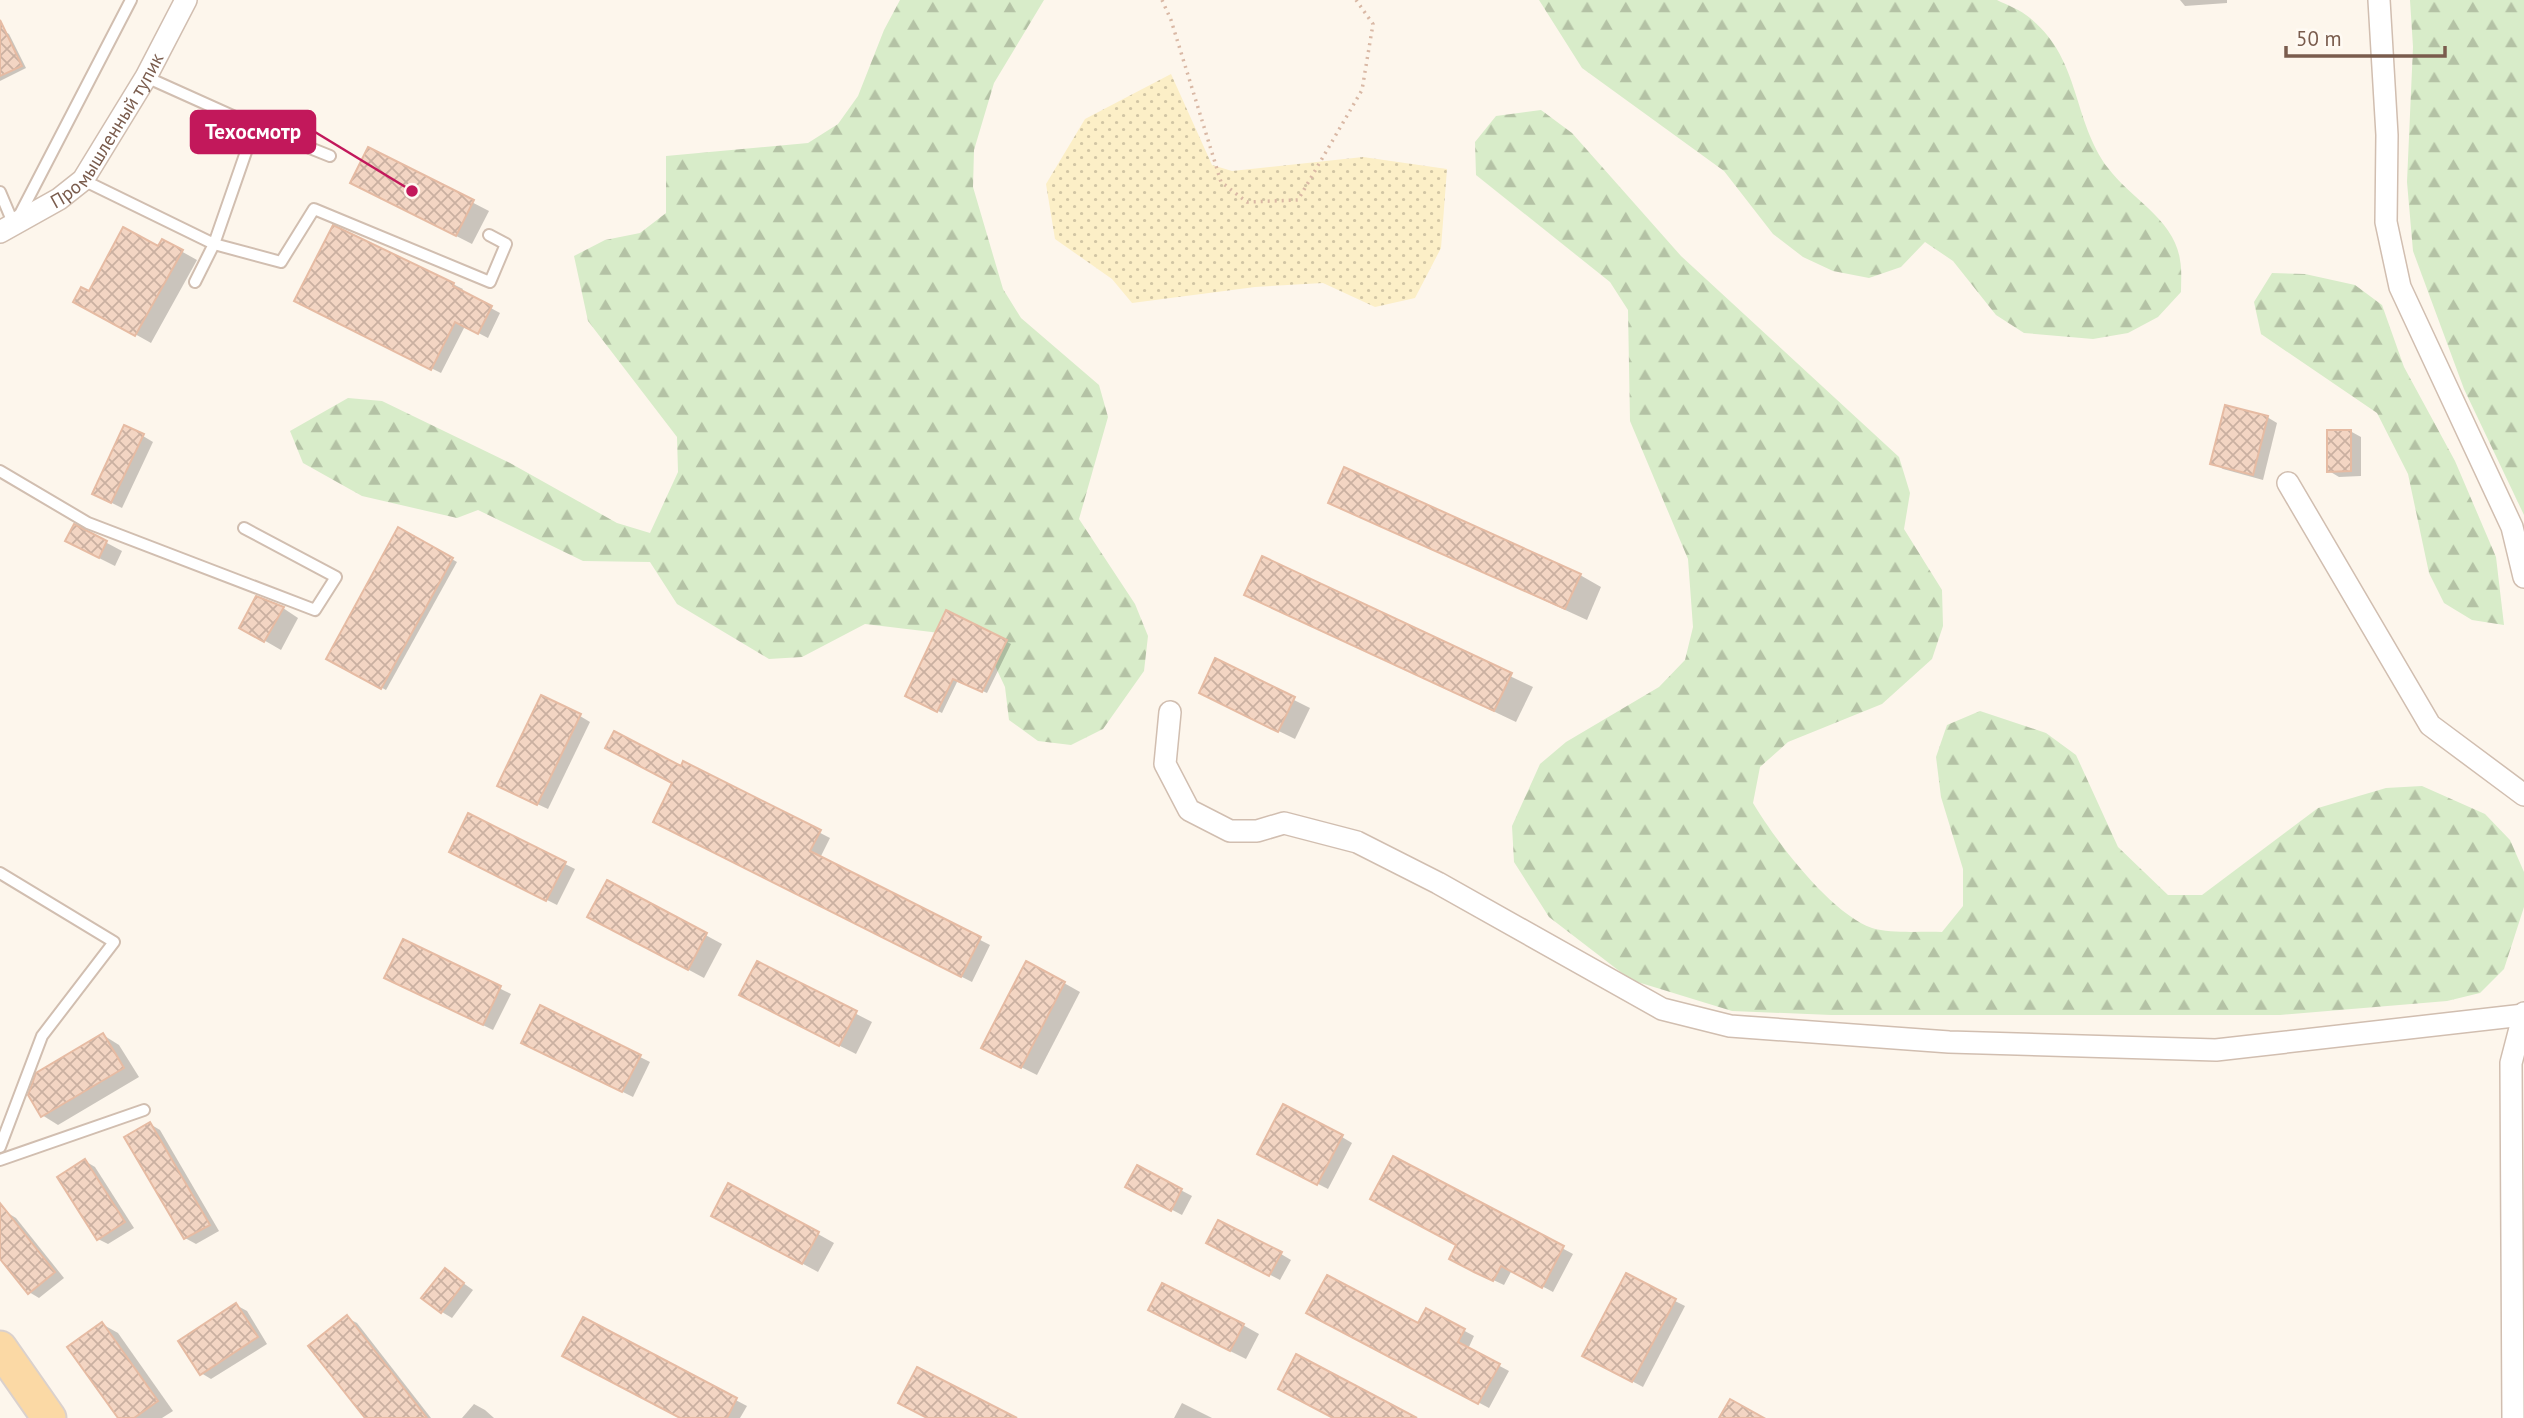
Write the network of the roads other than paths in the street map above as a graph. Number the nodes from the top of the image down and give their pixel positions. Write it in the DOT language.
graph roads {
  1 [pos="131,0"];
  2 [pos="186,0"];
  3 [pos="2379,0"];
  4 [pos="146,77"];
  5 [pos="255,126"];
  6 [pos="330,156"];
  7 [pos="83,180"];
  8 [pos="0,192"];
  9 [pos="7,229"];
  10 [pos="489,236"];
  11 [pos="214,244"];
  12 [pos="194,282"];
  13 [pos="0,471"];
  14 [pos="2288,484"];
  15 [pos="244,528"];
  16 [pos="2524,577"];
  17 [pos="1170,712"];
  18 [pos="2524,795"];
  19 [pos="0,873"];
  20 [pos="2524,1014"];
  21 [pos="144,1110"];
  22 [pos="0,1147"];
  23 [pos="0,1160"];
  24 [pos="0,1348"];
  25 [pos="49,1418"];
  26 [pos="2513,1418"];
  1 -- 9 [label="lane"];
  2 -- 4 [label="street, Промышленный тупик"];
  3 -- 16 [label="street"];
  4 -- 5 [label="lane"];
  4 -- 7 [label="street, Промышленный тупик"];
  5 -- 6 [label="lane"];
  5 -- 11 [label="lane"];
  7 -- 9 [label="street, Промышленный тупик"];
  7 -- 11 [label="lane"];
  8 -- 9 [label="lane"];
  10 -- 11 [label="lane"];
  11 -- 12 [label="lane"];
  13 -- 15 [label="lane"];
  14 -- 18 [label="street"];
  17 -- 20 [label="street"];
  19 -- 22 [label="lane"];
  20 -- 26 [label="street"];
  21 -- 23 [label="lane"];
  24 -- 25 [label="main road"];
}
